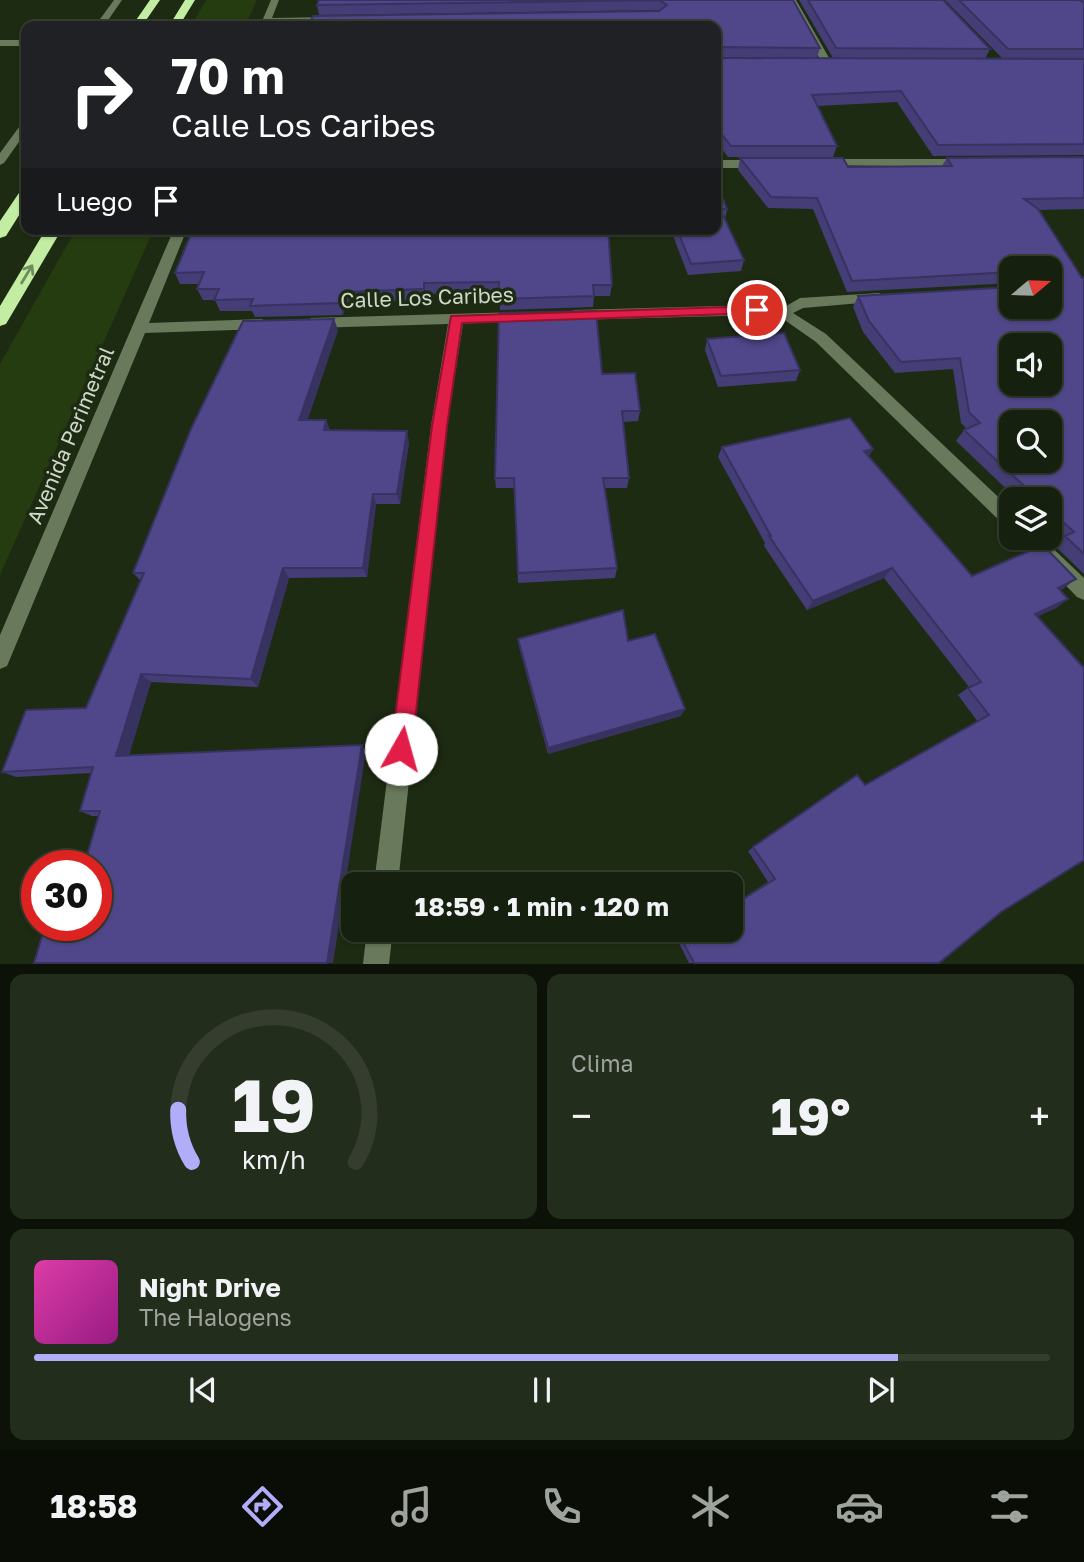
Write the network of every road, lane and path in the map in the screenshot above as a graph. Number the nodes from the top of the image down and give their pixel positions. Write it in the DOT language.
graph roads {
  1 [pos="118,0"];
  2 [pos="155,0"];
  3 [pos="190,0"];
  4 [pos="275,0"];
  5 [pos="792,0"];
  6 [pos="346,19"];
  7 [pos="103,21"];
  8 [pos="141,21"];
  9 [pos="177,21"];
  10 [pos="266,21"];
  11 [pos="314,21"];
  12 [pos="0,43"];
  13 [pos="21,43"];
  14 [pos="814,63"];
  15 [pos="827,63"];
  16 [pos="840,63"];
  17 [pos="21,132"];
  18 [pos="0,161"];
  19 [pos="975,162"];
  20 [pos="811,163"];
  21 [pos="721,164"];
  22 [pos="770,164"];
  23 [pos="21,202"];
  24 [pos="0,233"];
  25 [pos="50,235"];
  26 [pos="179,235"];
  27 [pos="891,297"];
  28 [pos="785,314"];
  29 [pos="456,319"];
  30 [pos="0,320"];
  31 [pos="140,328"];
  32 [pos="999,509"];
  33 [pos="1041,550"];
  34 [pos="1084,591"];
  35 [pos="0,659"];
  36 [pos="387,872"];
  37 [pos="379,942"];
  38 [pos="376,964"];
  1 -- 7 [label="street"];
  2 -- 8 [label="highway"];
  3 -- 9 [label="highway"];
  4 -- 10 [label="street"];
  5 -- 15 [label="street"];
  6 -- 11 [label="street"];
  12 -- 13 [label="street"];
  14 -- 15 [label="street"];
  15 -- 16 [label="street"];
  17 -- 18 [label="street"];
  19 -- 20 [label="street"];
  21 -- 22 [label="street"];
  23 -- 24 [label="highway"];
  30 -- 25 [label="highway, one-way"];
  26 -- 31 [label="street, Avenida Perimetral"];
  27 -- 28 [label="street"];
  28 -- 29 [label="street, Calle Los Caribes"];
  28 -- 32 [label="street, Calle Los Caribes"];
  29 -- 31 [label="street, Calle Los Caribes"];
  29 -- 36 [label="street"];
  31 -- 35 [label="street, Avenida Perimetral"];
  33 -- 34 [label="street"];
  37 -- 38 [label="street"];
}
